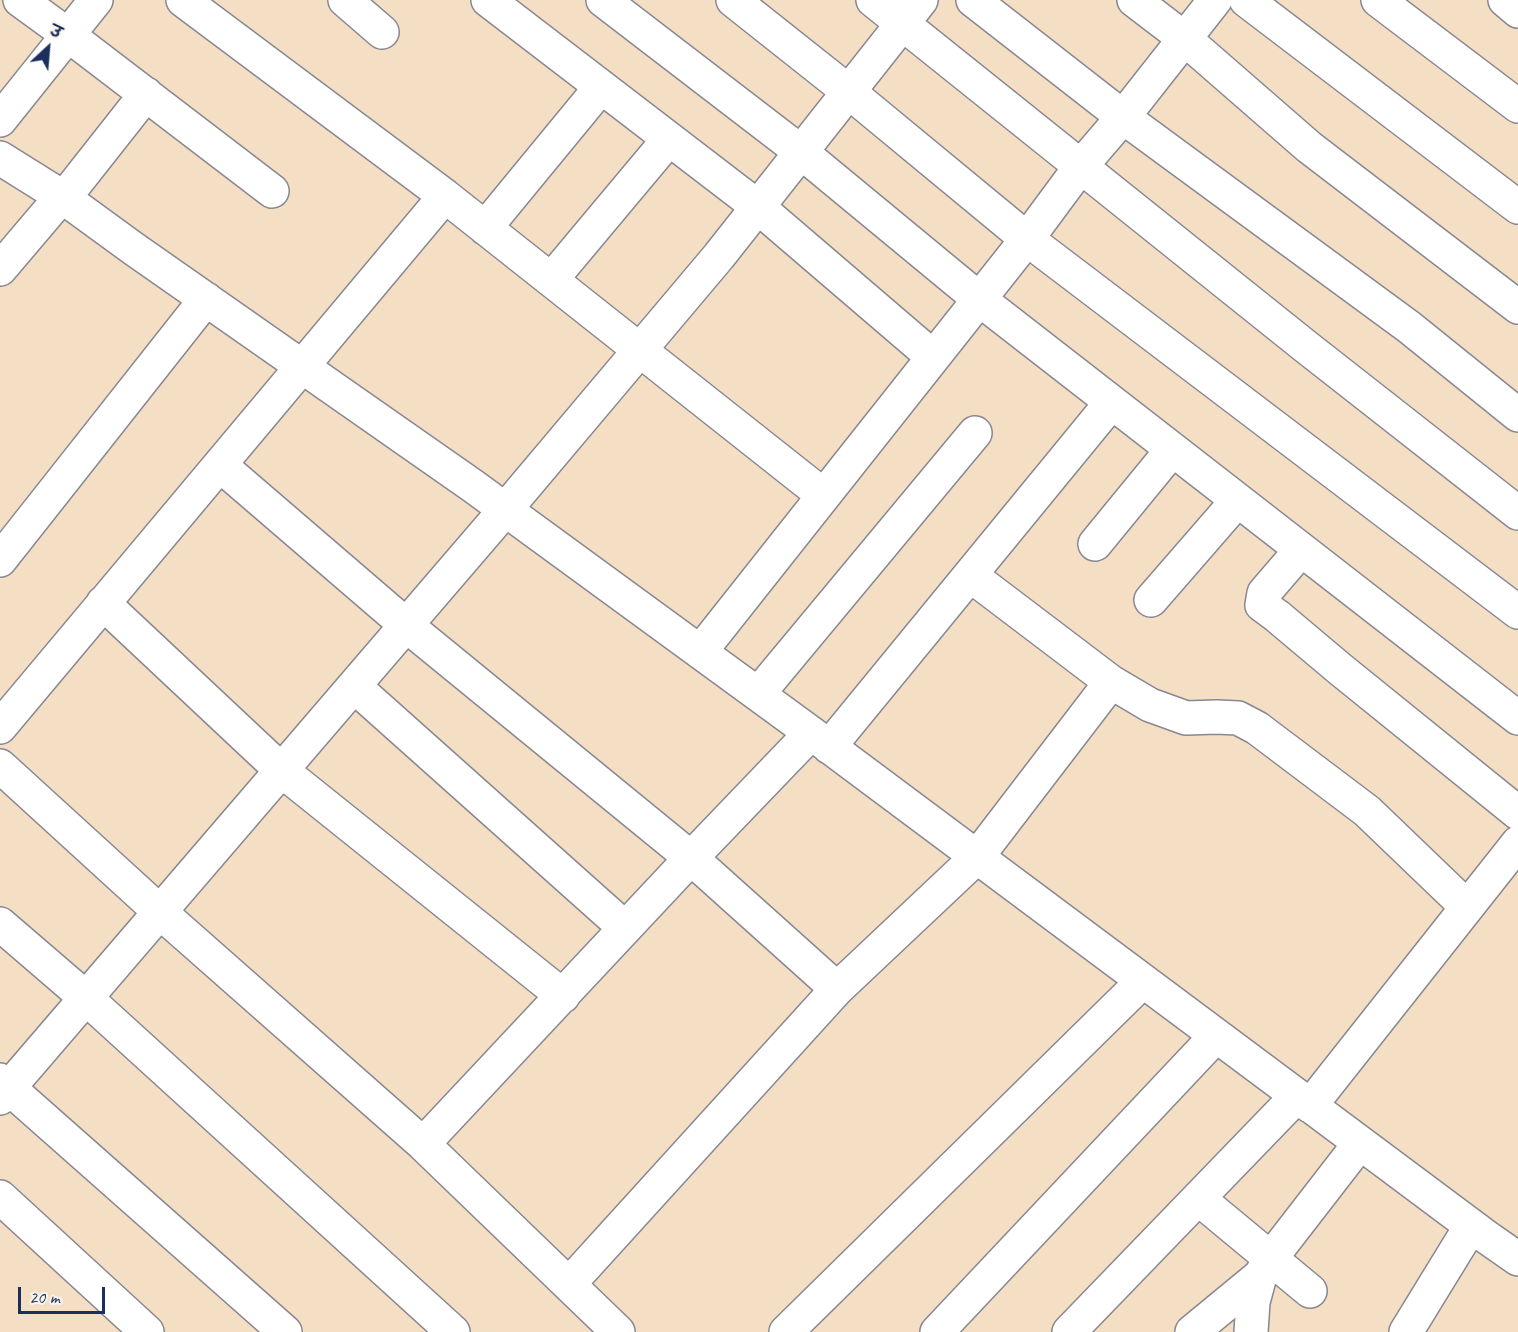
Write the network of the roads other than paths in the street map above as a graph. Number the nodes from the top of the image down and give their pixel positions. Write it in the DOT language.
graph roads {
  1 [pos="20,0"];
  2 [pos="96,0"];
  3 [pos="183,0"];
  4 [pos="345,0"];
  5 [pos="488,0"];
  6 [pos="603,0"];
  7 [pos="733,0"];
  8 [pos="873,0"];
  9 [pos="973,0"];
  10 [pos="1134,0"];
  11 [pos="1215,0"];
  12 [pos="1246,0"];
  13 [pos="1378,0"];
  14 [pos="1505,0"];
  15 [pos="1518,11"];
  16 [pos="912,12"];
  17 [pos="382,32"];
  18 [pos="68,34"];
  19 [pos="1185,39"];
  20 [pos="601,87"];
  21 [pos="849,92"];
  22 [pos="146,94"];
  23 [pos="1518,106"];
  24 [pos="1123,117"];
  25 [pos="0,120"];
  26 [pos="669,139"];
  27 [pos="801,152"];
  28 [pos="1,160"];
  29 [pos="1080,166"];
  30 [pos="272,191"];
  31 [pos="445,196"];
  32 [pos="63,197"];
  33 [pos="758,207"];
  34 [pos="1518,207"];
  35 [pos="485,228"];
  36 [pos="1027,239"];
  37 [pos="0,269"];
  38 [pos="551,280"];
  39 [pos="206,299"];
  40 [pos="979,299"];
  41 [pos="1518,307"];
  42 [pos="639,351"];
  43 [pos="933,357"];
  44 [pos="302,366"];
  45 [pos="1111,403"];
  46 [pos="1518,415"];
  47 [pos="975,433"];
  48 [pos="1172,450"];
  49 [pos="220,465"];
  50 [pos="823,495"];
  51 [pos="1237,501"];
  52 [pos="505,510"];
  53 [pos="1518,513"];
  54 [pos="1095,544"];
  55 [pos="1301,550"];
  56 [pos="0,560"];
  57 [pos="970,575"];
  58 [pos="1151,600"];
  59 [pos="104,603"];
  60 [pos="1518,612"];
  61 [pos="406,626"];
  62 [pos="700,652"];
  63 [pos="1111,682"];
  64 [pos="354,686"];
  65 [pos="758,694"];
  66 [pos="1518,718"];
  67 [pos="0,728"];
  68 [pos="820,740"];
  69 [pos="0,766"];
  70 [pos="281,770"];
  71 [pos="1518,813"];
  72 [pos="1518,843"];
  73 [pos="977,857"];
  74 [pos="691,858"];
  75 [pos="1467,908"];
  76 [pos="160,912"];
  77 [pos="0,924"];
  78 [pos="625,928"];
  79 [pos="1143,981"];
  80 [pos="837,989"];
  81 [pos="563,996"];
  82 [pos="86,998"];
  83 [pos="1216,1035"];
  84 [pos="3,1089"];
  85 [pos="1304,1101"];
  86 [pos="1360,1143"];
  87 [pos="423,1144"];
  88 [pos="0,1197"];
  89 [pos="1199,1199"];
  90 [pos="1471,1226"];
  91 [pos="1518,1259"];
  92 [pos="1265,1267"];
  93 [pos="569,1284"];
  94 [pos="1310,1291"];
  95 [pos="147,1332"];
  96 [pos="285,1332"];
  97 [pos="453,1332"];
  98 [pos="618,1332"];
  99 [pos="786,1332"];
  100 [pos="937,1332"];
  101 [pos="1069,1332"];
  102 [pos="1192,1332"];
  103 [pos="1251,1332"];
  104 [pos="1406,1332"];
  1 -- 18 [label="street"];
  2 -- 18 [label="street"];
  3 -- 31 [label="street"];
  4 -- 17 [label="street"];
  5 -- 20 [label="street"];
  6 -- 27 [label="street"];
  7 -- 21 [label="street"];
  8 -- 16 [label="street"];
  9 -- 24 [label="street"];
  10 -- 19 [label="street"];
  11 -- 19 [label="street"];
  12 -- 34 [label="street"];
  13 -- 23 [label="street"];
  14 -- 15 [label="street"];
  16 -- 21 [label="street"];
  16 -- 29 [label="street"];
  18 -- 22 [label="street"];
  18 -- 25 [label="street"];
  19 -- 24 [label="street"];
  19 -- 41 [label="street"];
  20 -- 26 [label="street"];
  20 -- 35 [label="street"];
  21 -- 27 [label="street"];
  21 -- 36 [label="street"];
  22 -- 30 [label="street"];
  22 -- 32 [label="street"];
  24 -- 29 [label="street"];
  24 -- 46 [label="street"];
  26 -- 33 [label="street"];
  26 -- 38 [label="street"];
  27 -- 33 [label="street"];
  27 -- 40 [label="street"];
  28 -- 32 [label="street"];
  29 -- 36 [label="street"];
  29 -- 53 [label="street"];
  31 -- 35 [label="street"];
  31 -- 44 [label="street"];
  32 -- 37 [label="street"];
  32 -- 39 [label="street"];
  33 -- 42 [label="street"];
  33 -- 43 [label="street"];
  35 -- 38 [label="street"];
  36 -- 40 [label="street"];
  36 -- 60 [label="street"];
  38 -- 42 [label="street"];
  39 -- 44 [label="street"];
  39 -- 56 [label="street"];
  40 -- 43 [label="street"];
  40 -- 45 [label="street"];
  42 -- 50 [label="street"];
  42 -- 52 [label="street"];
  43 -- 50 [label="street"];
  44 -- 49 [label="street"];
  44 -- 52 [label="street"];
  45 -- 48 [label="street"];
  45 -- 57 [label="street"];
  47 -- 65 [label="street"];
  48 -- 51 [label="street"];
  48 -- 54 [label="street"];
  49 -- 59 [label="street"];
  49 -- 61 [label="street"];
  50 -- 62 [label="street"];
  51 -- 55 [label="street"];
  51 -- 58 [label="street"];
  52 -- 61 [label="street"];
  52 -- 62 [label="street"];
  55 -- 66 [label="street"];
  55 -- 71 [label="street"];
  57 -- 63 [label="street"];
  57 -- 68 [label="street"];
  59 -- 67 [label="street"];
  59 -- 70 [label="street"];
  61 -- 64 [label="street"];
  61 -- 74 [label="street"];
  62 -- 65 [label="street"];
  63 -- 73 [label="street"];
  63 -- 75 [label="street"];
  64 -- 70 [label="street"];
  64 -- 78 [label="street"];
  65 -- 68 [label="street"];
  68 -- 73 [label="street"];
  68 -- 74 [label="street"];
  69 -- 76 [label="street"];
  70 -- 76 [label="street"];
  70 -- 81 [label="street"];
  72 -- 75 [label="street"];
  73 -- 79 [label="street"];
  73 -- 80 [label="street"];
  74 -- 78 [label="street"];
  74 -- 80 [label="street"];
  75 -- 85 [label="street"];
  76 -- 82 [label="street"];
  76 -- 87 [label="street"];
  77 -- 82 [label="street"];
  78 -- 81 [label="street"];
  79 -- 83 [label="street"];
  79 -- 99 [label="street"];
  80 -- 93 [label="street"];
  81 -- 87 [label="street"];
  82 -- 84 [label="street"];
  82 -- 97 [label="street"];
  83 -- 85 [label="street"];
  83 -- 100 [label="street"];
  84 -- 96 [label="street"];
  85 -- 86 [label="street"];
  85 -- 89 [label="street"];
  86 -- 90 [label="street"];
  86 -- 92 [label="street"];
  87 -- 93 [label="street"];
  88 -- 95 [label="street"];
  89 -- 92 [label="street"];
  89 -- 101 [label="street"];
  90 -- 91 [label="street"];
  90 -- 104 [label="street"];
  92 -- 94 [label="street"];
  92 -- 102 [label="street"];
  92 -- 103 [label="street"];
  93 -- 98 [label="street"];
}
